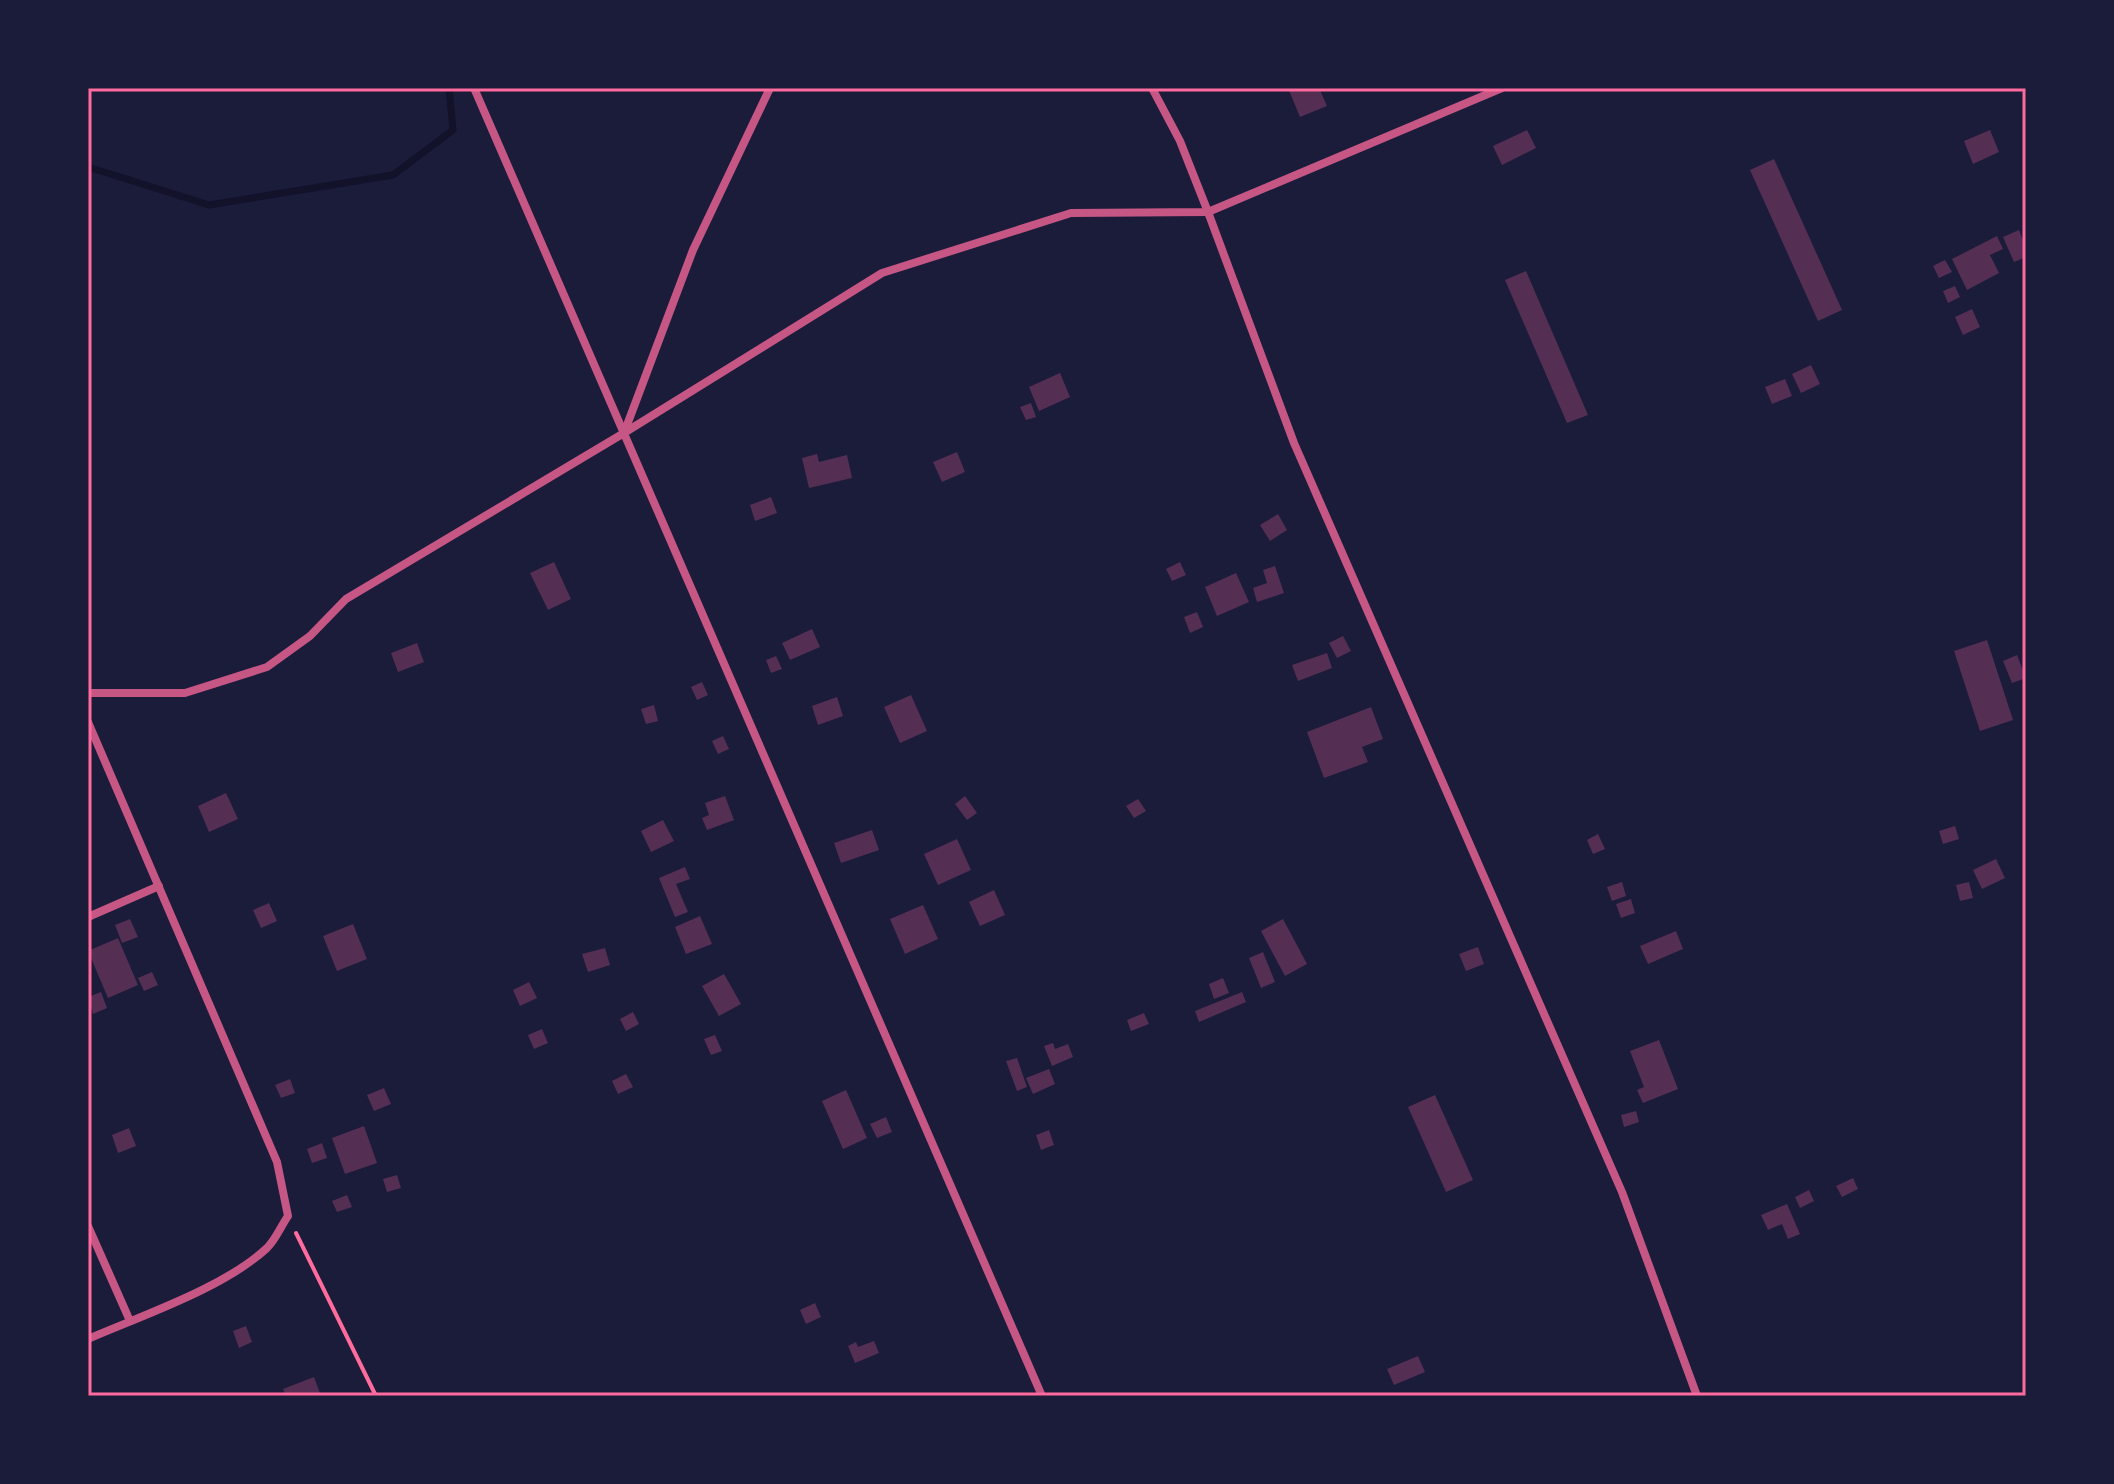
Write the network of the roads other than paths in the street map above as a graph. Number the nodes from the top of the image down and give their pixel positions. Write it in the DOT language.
graph roads {
  1 [pos="474,88"];
  2 [pos="770,88"];
  3 [pos="1152,88"];
  4 [pos="1502,88"];
  5 [pos="1208,212"];
  6 [pos="624,433"];
  7 [pos="88,693"];
  8 [pos="88,722"];
  9 [pos="159,886"];
  10 [pos="88,917"];
  11 [pos="88,1226"];
  12 [pos="130,1321"];
  13 [pos="88,1339"];
  14 [pos="1042,1396"];
  15 [pos="1697,1396"];
  1 -- 6 [label="street"];
  2 -- 6 [label="street"];
  3 -- 5 [label="street"];
  4 -- 5 [label="street"];
  5 -- 6 [label="street"];
  5 -- 15 [label="street"];
  6 -- 7 [label="street"];
  6 -- 14 [label="street"];
  8 -- 9 [label="street"];
  9 -- 10 [label="street"];
  9 -- 12 [label="street"];
  11 -- 12 [label="street"];
  12 -- 13 [label="street"];
}
